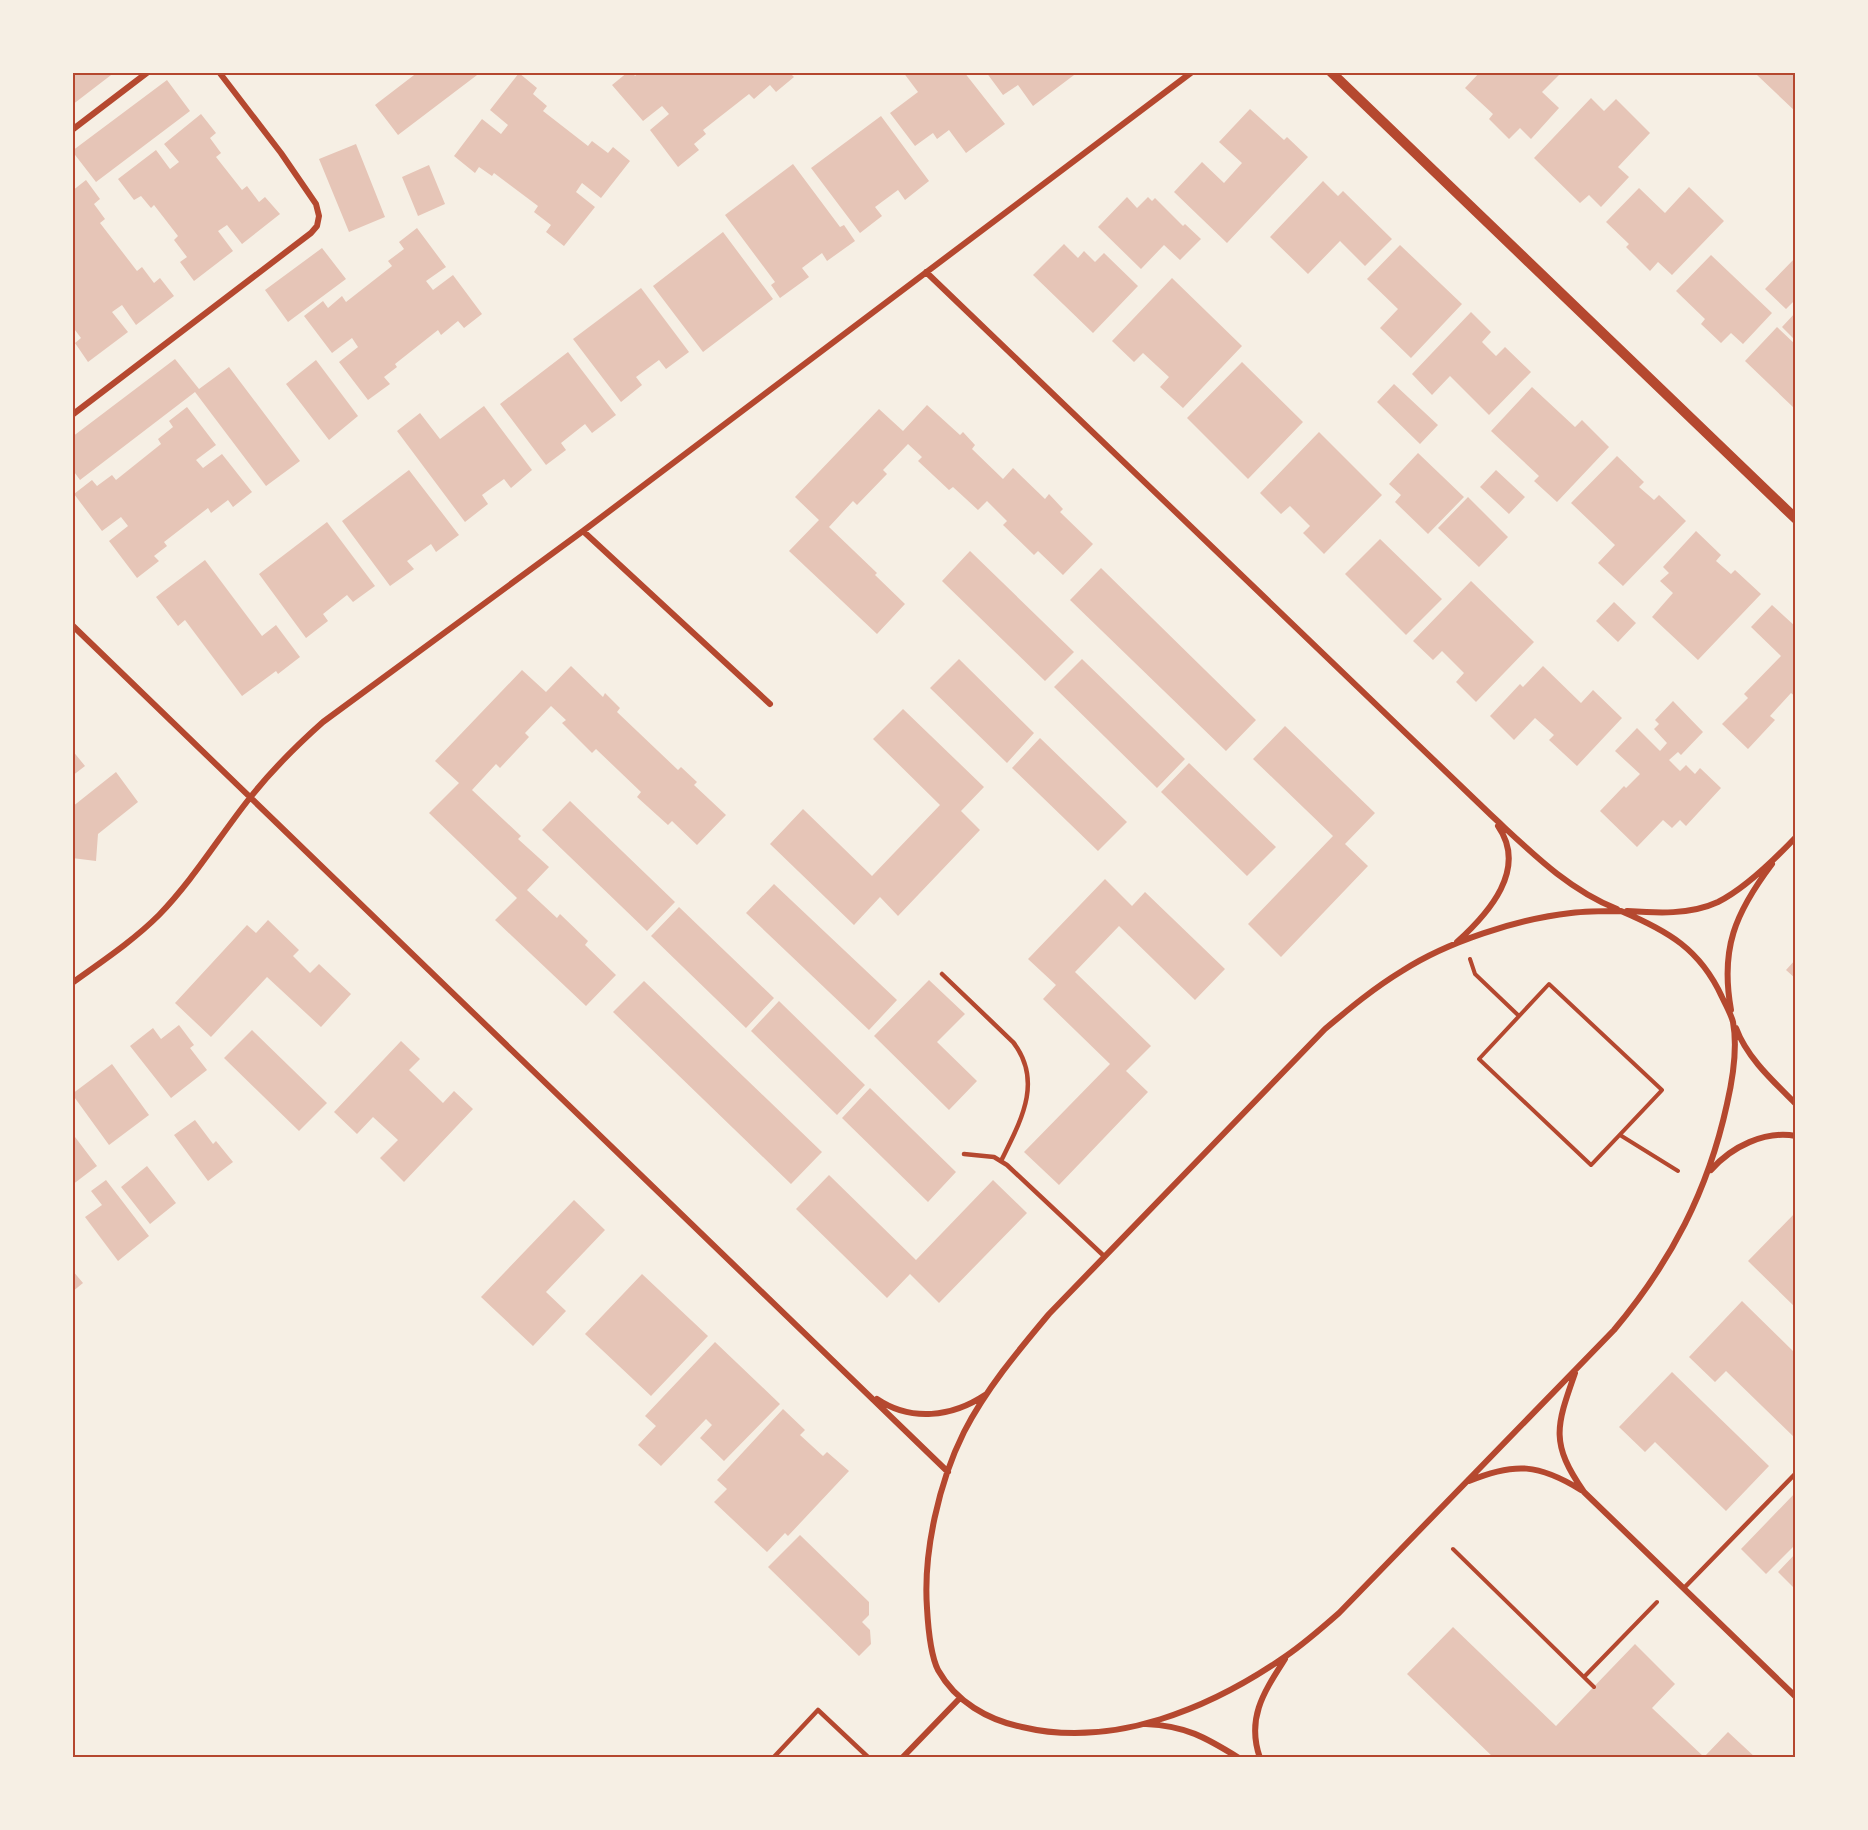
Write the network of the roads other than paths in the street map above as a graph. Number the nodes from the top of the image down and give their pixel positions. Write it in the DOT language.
graph roads {
  1 [pos="148,72"];
  2 [pos="219,72"];
  3 [pos="1192,72"];
  4 [pos="1330,72"];
  5 [pos="72,130"];
  6 [pos="926,272"];
  7 [pos="72,415"];
  8 [pos="1796,519"];
  9 [pos="583,531"];
  10 [pos="72,625"];
  11 [pos="770,704"];
  12 [pos="250,797"];
  13 [pos="1491,815"];
  14 [pos="1796,837"];
  15 [pos="1779,854"];
  16 [pos="1621,910"];
  17 [pos="1453,946"];
  18 [pos="942,974"];
  19 [pos="72,983"];
  20 [pos="1733,1021"];
  21 [pos="1796,1104"];
  22 [pos="1796,1136"];
  23 [pos="964,1154"];
  24 [pos="1001,1161"];
  25 [pos="1707,1176"];
  26 [pos="1104,1256"];
  27 [pos="1575,1370"];
  28 [pos="857,1383"];
  29 [pos="988,1393"];
  30 [pos="948,1472"];
  31 [pos="1796,1473"];
  32 [pos="1466,1483"];
  33 [pos="1584,1492"];
  34 [pos="1684,1588"];
  35 [pos="1287,1655"];
  36 [pos="1796,1696"];
  37 [pos="960,1698"];
  38 [pos="1142,1724"];
  39 [pos="773,1758"];
  40 [pos="869,1758"];
  41 [pos="902,1758"];
  42 [pos="1239,1758"];
  43 [pos="1260,1758"];
  1 -- 5 [label="street"];
  2 -- 7 [label="street"];
  3 -- 6 [label="street"];
  4 -- 8 [label="street"];
  6 -- 9 [label="street"];
  6 -- 13 [label="street"];
  9 -- 11 [label="street"];
  9 -- 12 [label="street"];
  10 -- 12 [label="street"];
  12 -- 19 [label="street"];
  12 -- 28 [label="street"];
  13 -- 16 [label="street"];
  13 -- 17 [label="street"];
  14 -- 15 [label="street"];
  15 -- 16 [label="street"];
  15 -- 20 [label="street"];
  16 -- 17 [label="street"];
  16 -- 20 [label="street"];
  17 -- 26 [label="street"];
  18 -- 24 [label="lane"];
  20 -- 21 [label="street"];
  20 -- 25 [label="street"];
  22 -- 25 [label="street"];
  23 -- 24 [label="lane"];
  24 -- 26 [label="lane"];
  25 -- 27 [label="street"];
  26 -- 29 [label="street"];
  27 -- 32 [label="street"];
  27 -- 33 [label="street"];
  28 -- 29 [label="street"];
  28 -- 30 [label="street"];
  29 -- 30 [label="street"];
  30 -- 37 [label="street"];
  31 -- 34 [label="lane"];
  32 -- 33 [label="street"];
  32 -- 35 [label="street"];
  33 -- 34 [label="street"];
  34 -- 36 [label="street"];
  35 -- 38 [label="street"];
  35 -- 43 [label="street"];
  37 -- 38 [label="street"];
  37 -- 41 [label="street"];
  38 -- 42 [label="street"];
  39 -- 40 [label="lane"];
}
